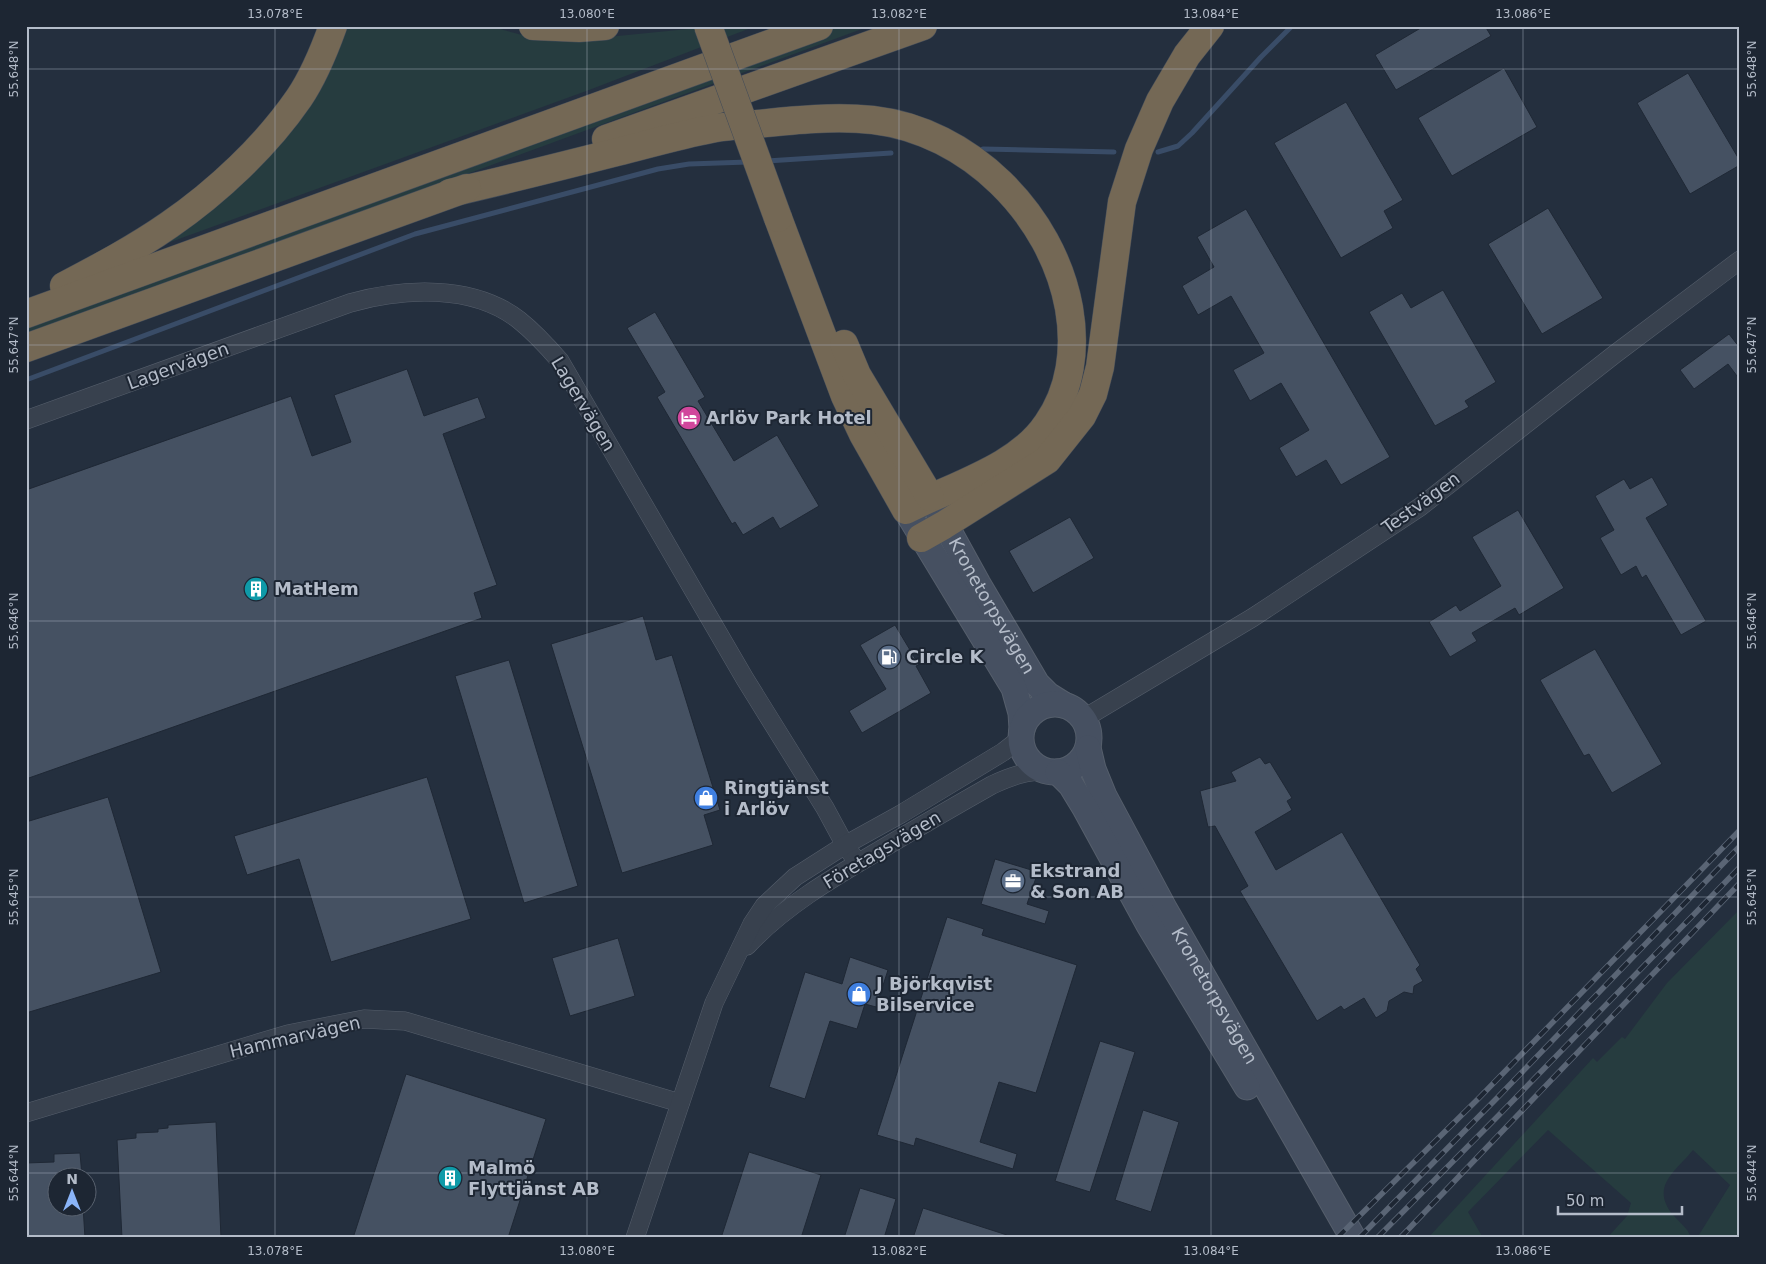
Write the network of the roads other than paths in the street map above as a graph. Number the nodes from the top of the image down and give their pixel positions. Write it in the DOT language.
graph roads {
  1 [pos="333,26"];
  2 [pos="533,26"];
  3 [pos="605,26"];
  4 [pos="708,26"];
  5 [pos="719,26"];
  6 [pos="819,26"];
  7 [pos="923,26"];
  8 [pos="1210,26"];
  9 [pos="450,193"];
  10 [pos="783,216"];
  11 [pos="1740,260"];
  12 [pos="26,308"];
  13 [pos="26,314"];
  14 [pos="26,348"];
  15 [pos="26,420"];
  16 [pos="930,497"];
  17 [pos="906,510"];
  18 [pos="933,531"];
  19 [pos="1074,712"];
  20 [pos="1021,734"];
  21 [pos="1088,748"];
  22 [pos="1052,771"];
  23 [pos="844,845"];
  24 [pos="858,863"];
  25 [pos="735,959"];
  26 [pos="680,1103"];
  27 [pos="26,1113"];
  28 [pos="635,1238"];
  29 [pos="1337,1238"];
  30 [pos="1353,1238"];
  1 -- 12 [label="highway"];
  2 -- 3 [label="highway"];
  4 -- 10 [label="highway, bridge"];
  5 -- 10 [label="highway"];
  6 -- 13 [label="highway"];
  7 -- 9 [label="highway"];
  8 -- 18 [label="highway"];
  9 -- 14 [label="highway"];
  9 -- 16 [label="highway"];
  10 -- 16 [label="highway"];
  10 -- 17 [label="highway"];
  11 -- 19 [label="street, Testvägen"];
  15 -- 23 [label="street, Lagervägen"];
  16 -- 17 [label="highway"];
  16 -- 18 [label="main road, Kronetorpsvägen"];
  17 -- 18 [label="main road, Kronetorpsvägen"];
  18 -- 19 [label="main road, Kronetorpsvägen"];
  18 -- 20 [label="main road, Kronetorpsvägen"];
  19 -- 20 [label="main road"];
  19 -- 21 [label="main road"];
  20 -- 22 [label="main road"];
  20 -- 23 [label="street, Företagsvägen"];
  21 -- 22 [label="main road"];
  21 -- 30 [label="main road, Kronetorpsvägen"];
  22 -- 24 [label="street, Företagsvägen"];
  22 -- 29 [label="main road, Kronetorpsvägen"];
  23 -- 24 [label="street, Lagervägen"];
  23 -- 25 [label="street, Företagsvägen"];
  24 -- 25 [label="street, Företagsvägen"];
  25 -- 26 [label="street, Företagsvägen"];
  26 -- 27 [label="street, Hammarvägen"];
  26 -- 28 [label="street, Företagsvägen"];
}
